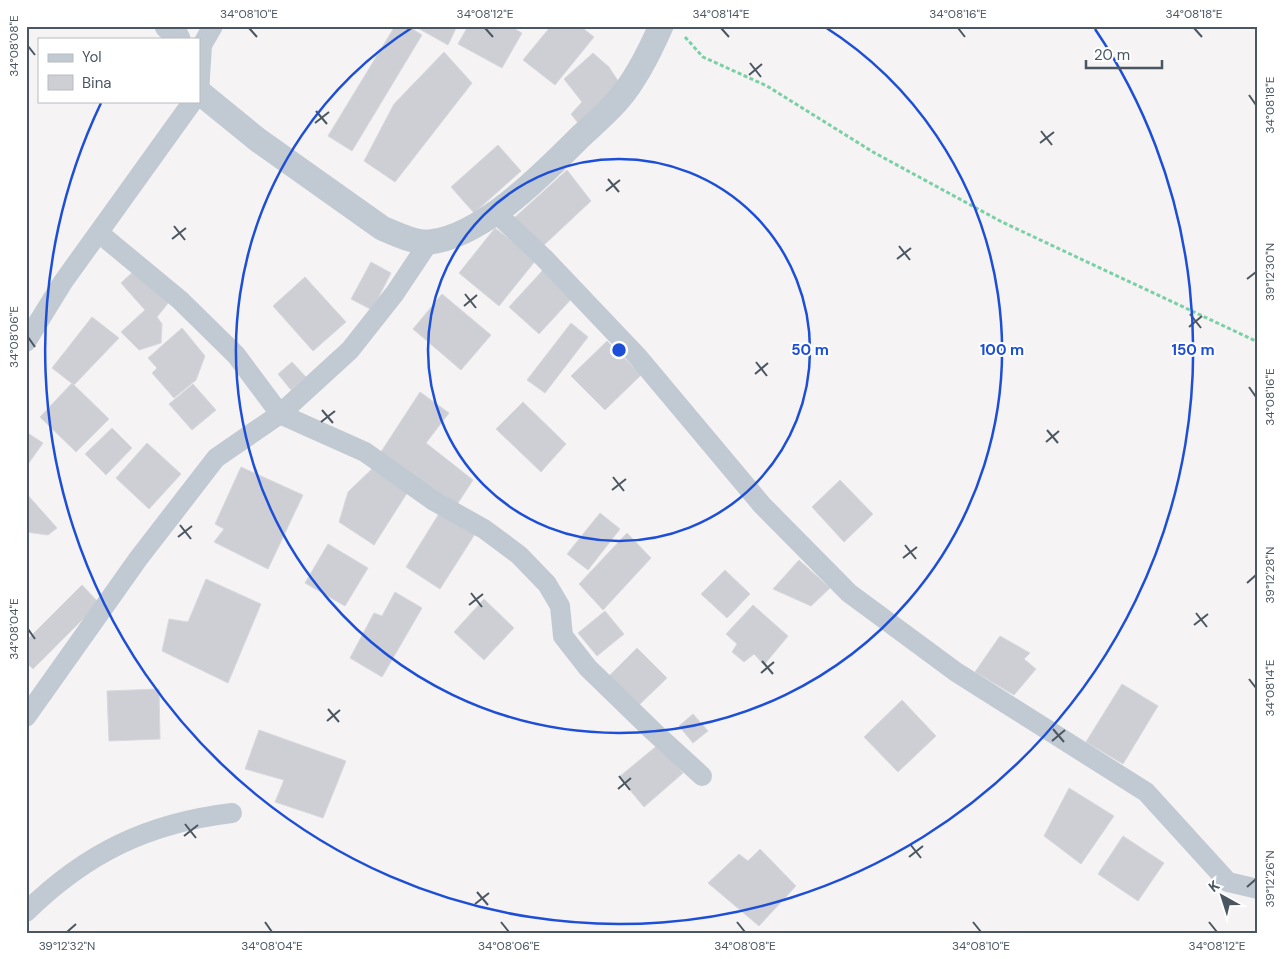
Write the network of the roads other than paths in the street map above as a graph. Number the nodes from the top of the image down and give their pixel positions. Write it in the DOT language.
graph roads {
  1 [pos="167,26"];
  2 [pos="213,26"];
  3 [pos="671,29"];
  4 [pos="178,38"];
  5 [pos="200,77"];
  6 [pos="200,94"];
  7 [pos="192,102"];
  8 [pos="496,213"];
  9 [pos="99,233"];
  10 [pos="429,242"];
  11 [pos="26,342"];
  12 [pos="280,414"];
  13 [pos="26,717"];
  14 [pos="702,776"];
  15 [pos="232,813"];
  16 [pos="1258,889"];
  17 [pos="26,912"];
  1 -- 4 [label="street"];
  2 -- 5 [label="street"];
  3 -- 8 [label="street"];
  6 -- 10 [label="street"];
  7 -- 9 [label="street"];
  8 -- 10 [label="street"];
  8 -- 16 [label="street"];
  9 -- 11 [label="street"];
  9 -- 12 [label="street"];
  10 -- 12 [label="street"];
  12 -- 13 [label="street"];
  12 -- 14 [label="street"];
  15 -- 17 [label="street"];
}
